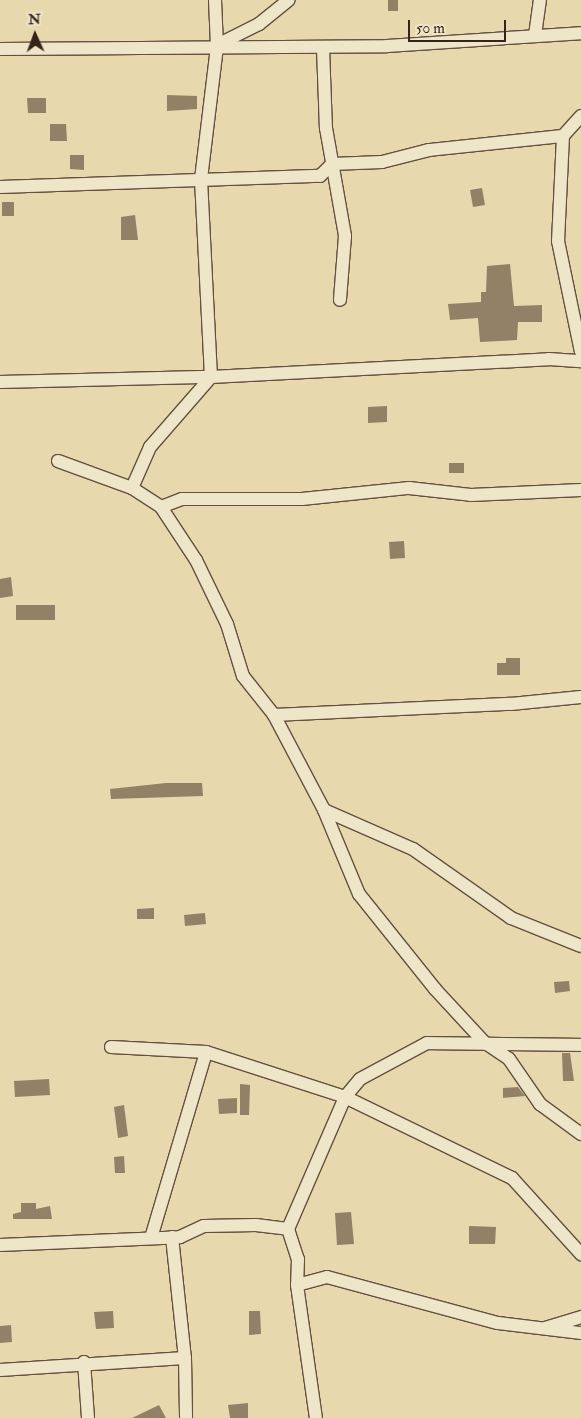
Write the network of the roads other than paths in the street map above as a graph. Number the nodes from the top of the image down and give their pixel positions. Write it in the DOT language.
graph roads {
  1 [pos="214,0"];
  2 [pos="289,0"];
  3 [pos="540,0"];
  4 [pos="581,32"];
  5 [pos="536,35"];
  6 [pos="216,46"];
  7 [pos="323,48"];
  8 [pos="0,49"];
  9 [pos="581,116"];
  10 [pos="563,136"];
  11 [pos="332,164"];
  12 [pos="201,179"];
  13 [pos="0,187"];
  14 [pos="340,300"];
  15 [pos="581,352"];
  16 [pos="581,361"];
  17 [pos="211,378"];
  18 [pos="0,382"];
  19 [pos="58,461"];
  20 [pos="132,488"];
  21 [pos="581,490"];
  22 [pos="161,507"];
  23 [pos="581,697"];
  24 [pos="274,715"];
  25 [pos="324,810"];
  26 [pos="581,946"];
  27 [pos="484,1042"];
  28 [pos="581,1045"];
  29 [pos="111,1047"];
  30 [pos="206,1052"];
  31 [pos="344,1098"];
  32 [pos="581,1134"];
  33 [pos="288,1229"];
  34 [pos="172,1237"];
  35 [pos="151,1238"];
  36 [pos="0,1245"];
  37 [pos="581,1254"];
  38 [pos="297,1285"];
  39 [pos="581,1317"];
  40 [pos="538,1330"];
  41 [pos="581,1333"];
  42 [pos="185,1358"];
  43 [pos="84,1362"];
  44 [pos="0,1370"];
  45 [pos="88,1418"];
  46 [pos="186,1418"];
  47 [pos="316,1418"];
  1 -- 6 [label="street"];
  2 -- 6 [label="street"];
  3 -- 5 [label="street"];
  4 -- 5 [label="street"];
  5 -- 7 [label="street"];
  6 -- 7 [label="street"];
  6 -- 8 [label="street"];
  6 -- 12 [label="street"];
  7 -- 11 [label="street"];
  9 -- 10 [label="street"];
  10 -- 11 [label="street"];
  10 -- 15 [label="street"];
  11 -- 12 [label="street"];
  11 -- 14 [label="street"];
  12 -- 13 [label="street"];
  12 -- 17 [label="street"];
  16 -- 17 [label="street"];
  17 -- 18 [label="street"];
  17 -- 20 [label="street"];
  19 -- 20 [label="street"];
  20 -- 22 [label="street"];
  21 -- 22 [label="street"];
  22 -- 24 [label="street"];
  23 -- 24 [label="street"];
  24 -- 25 [label="street"];
  25 -- 26 [label="street"];
  25 -- 27 [label="street"];
  27 -- 28 [label="street"];
  27 -- 31 [label="street"];
  27 -- 32 [label="street"];
  29 -- 30 [label="street"];
  30 -- 31 [label="street"];
  30 -- 35 [label="street"];
  31 -- 33 [label="street"];
  31 -- 37 [label="street"];
  33 -- 34 [label="street"];
  33 -- 38 [label="street"];
  34 -- 35 [label="street"];
  34 -- 42 [label="street"];
  35 -- 36 [label="street"];
  38 -- 40 [label="street"];
  38 -- 47 [label="street"];
  39 -- 40 [label="street"];
  40 -- 41 [label="street"];
  42 -- 43 [label="street"];
  42 -- 46 [label="street"];
  43 -- 44 [label="street"];
  43 -- 45 [label="street"];
}
